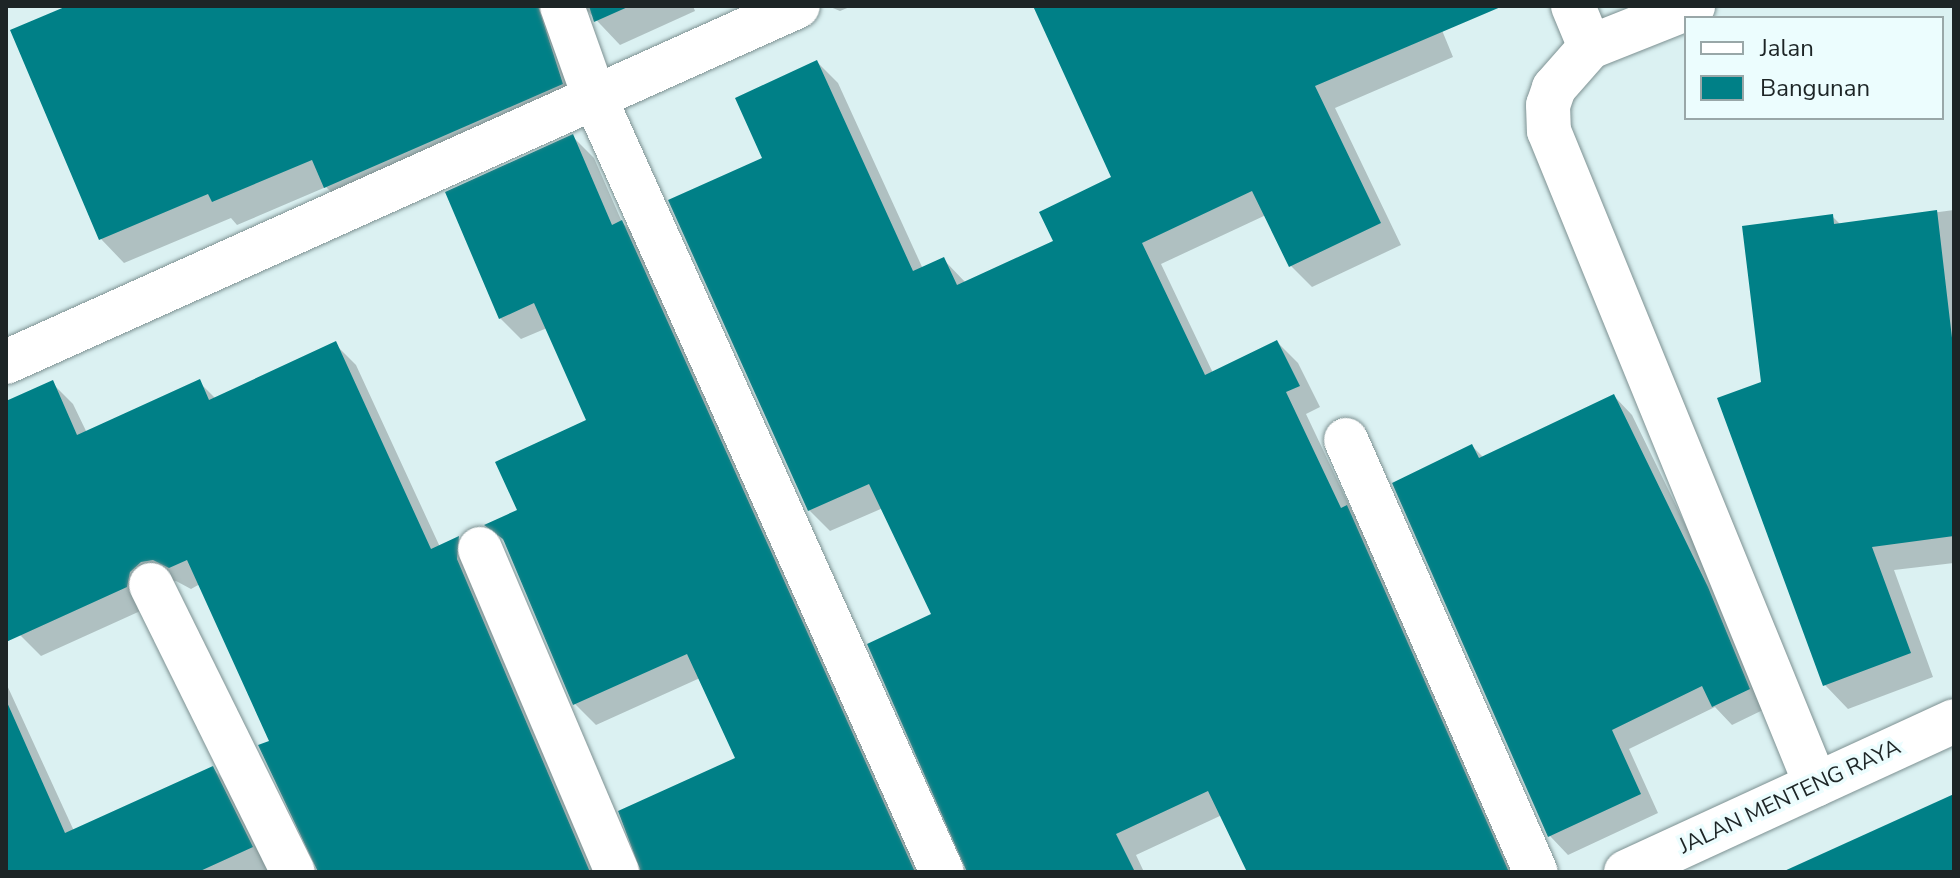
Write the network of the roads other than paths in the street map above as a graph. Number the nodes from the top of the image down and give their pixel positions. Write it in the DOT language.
graph roads {
  1 [pos="562,6"];
  2 [pos="798,6"];
  3 [pos="1573,6"];
  4 [pos="1693,6"];
  5 [pos="1590,47"];
  6 [pos="594,96"];
  7 [pos="6,362"];
  8 [pos="1346,440"];
  9 [pos="480,549"];
  10 [pos="151,585"];
  11 [pos="1954,721"];
  12 [pos="1816,785"];
  13 [pos="293,872"];
  14 [pos="617,872"];
  15 [pos="942,872"];
  16 [pos="1536,872"];
  17 [pos="1626,872"];
  1 -- 6 [label="street"];
  2 -- 6 [label="street"];
  3 -- 5 [label="street"];
  4 -- 5 [label="street"];
  5 -- 12 [label="street"];
  6 -- 7 [label="street"];
  6 -- 15 [label="street"];
  8 -- 16 [label="street"];
  9 -- 14 [label="street"];
  10 -- 13 [label="street"];
  11 -- 12 [label="street, JALAN MENTENG RAYA"];
  12 -- 17 [label="street, JALAN MENTENG RAYA"];
}
